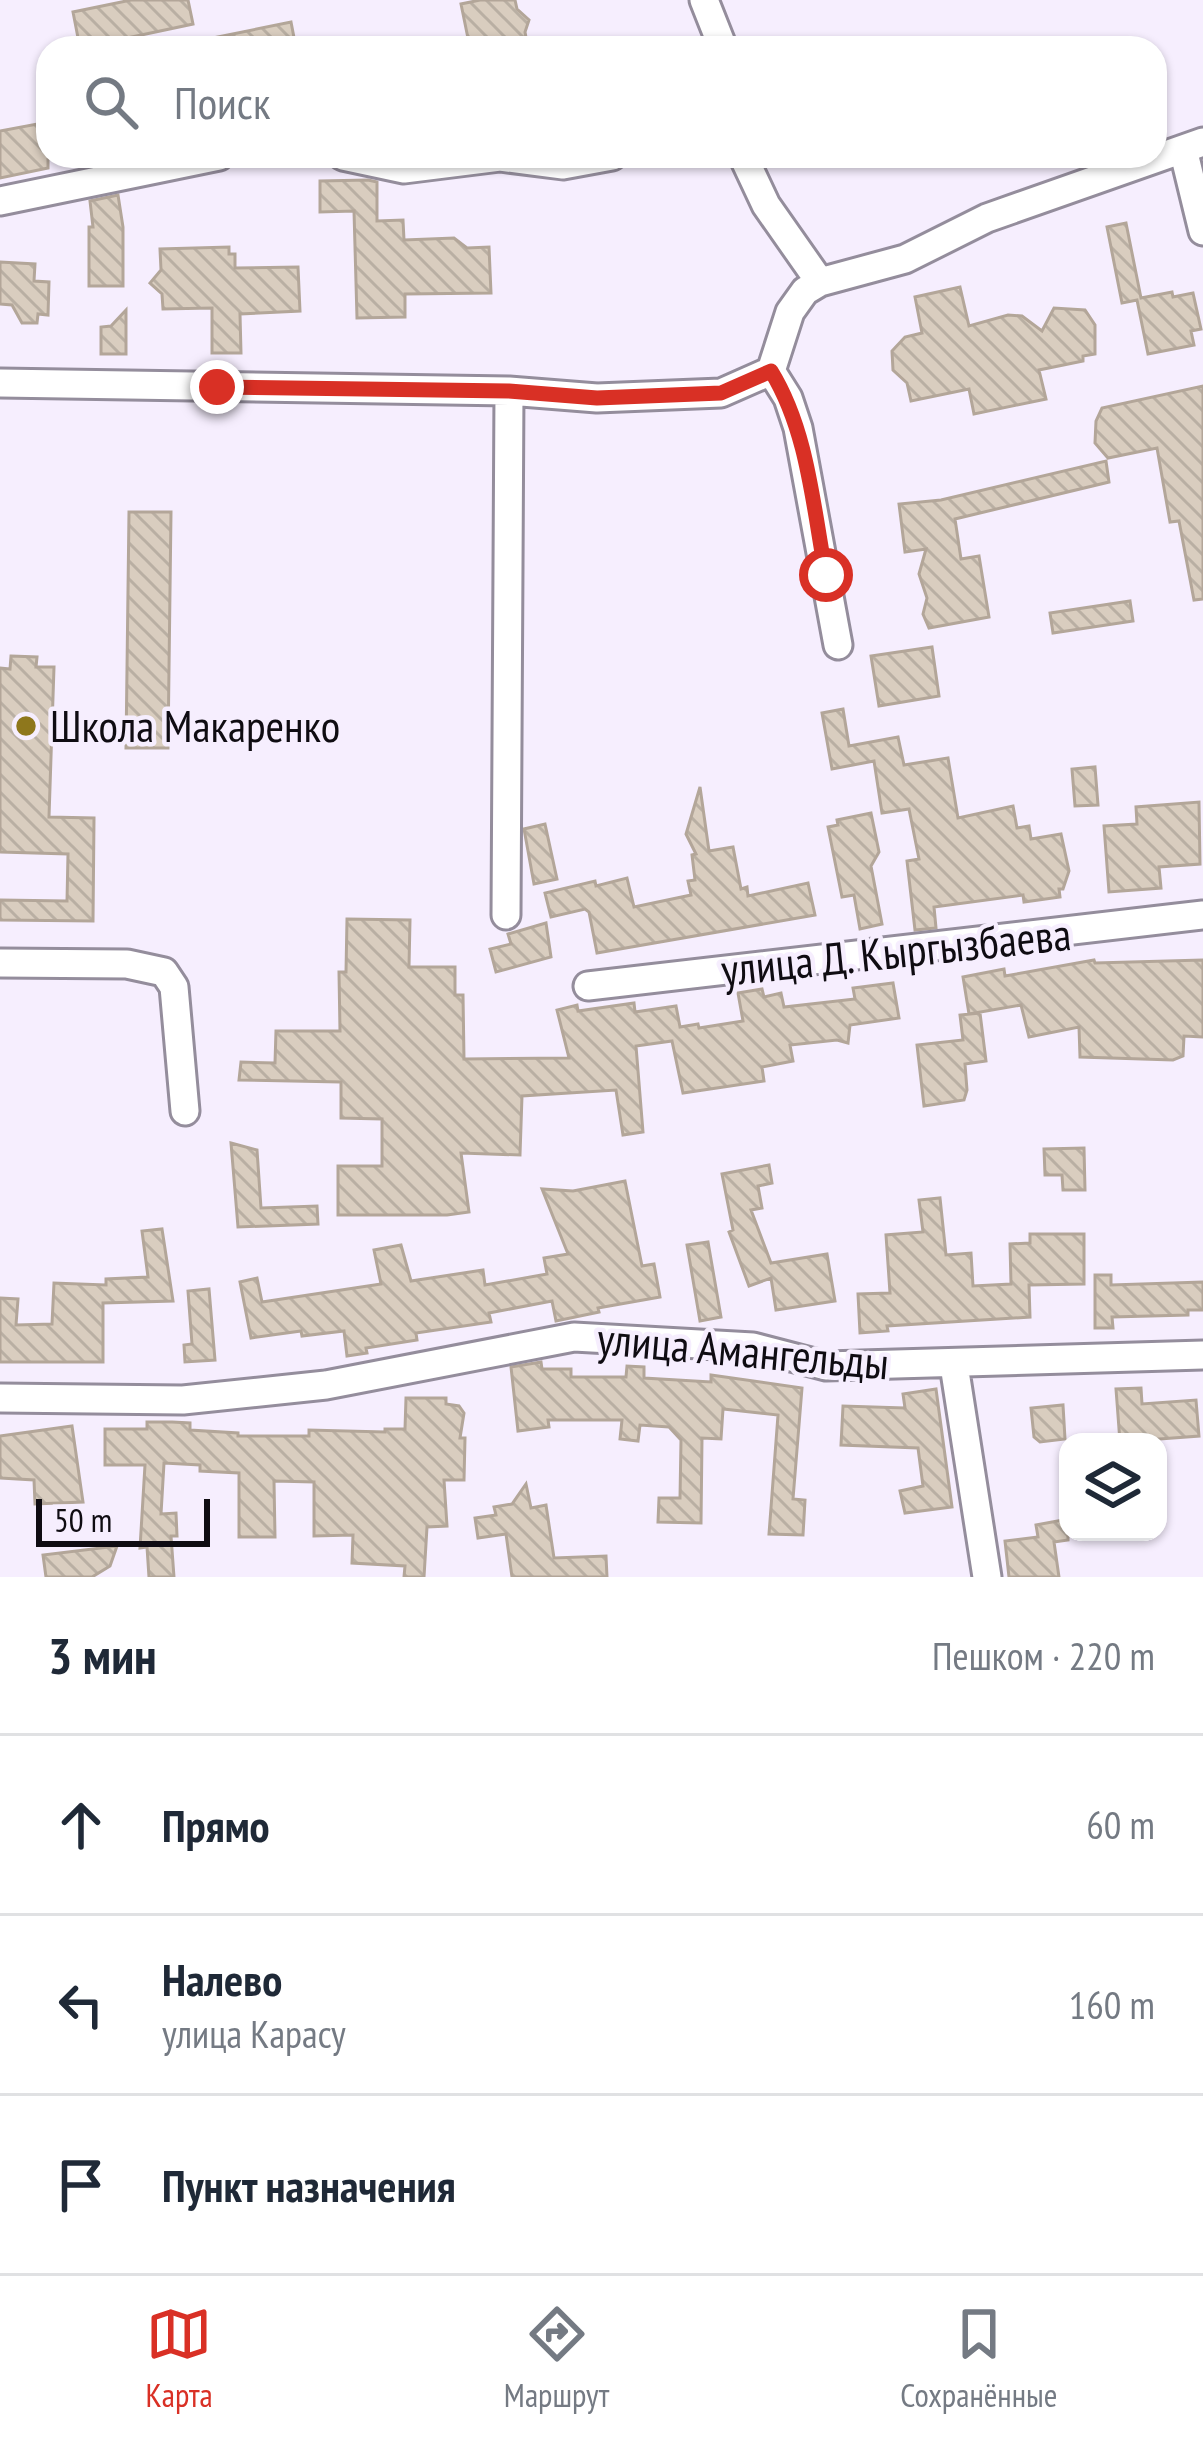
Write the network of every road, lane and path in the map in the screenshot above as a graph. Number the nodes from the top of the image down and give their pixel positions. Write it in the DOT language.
graph roads {
  1 [pos="704,0"];
  2 [pos="718,36"];
  3 [pos="1193,146"];
  4 [pos="161,168"];
  5 [pos="749,168"];
  6 [pos="1129,168"];
  7 [pos="0,201"];
  8 [pos="1203,231"];
  9 [pos="820,282"];
  10 [pos="771,371"];
  11 [pos="0,383"];
  12 [pos="509,391"];
  13 [pos="838,645"];
  14 [pos="506,915"];
  15 [pos="1203,915"];
  16 [pos="0,963"];
  17 [pos="588,986"];
  18 [pos="185,1111"];
  19 [pos="1203,1355"];
  20 [pos="954,1365"];
  21 [pos="0,1398"];
  22 [pos="987,1577"];
  1 -- 2 [label="street"];
  3 -- 8 [label="street"];
  4 -- 7 [label="street"];
  5 -- 9 [label="street"];
  6 -- 9 [label="street"];
  9 -- 10 [label="street"];
  10 -- 12 [label="street"];
  10 -- 13 [label="street"];
  11 -- 12 [label="street"];
  12 -- 14 [label="street"];
  15 -- 17 [label="street, улица Д. Кыргызбаева"];
  16 -- 18 [label="street"];
  19 -- 20 [label="street, улица Амангельды"];
  20 -- 21 [label="street, улица Амангельды"];
  20 -- 22 [label="street"];
}
